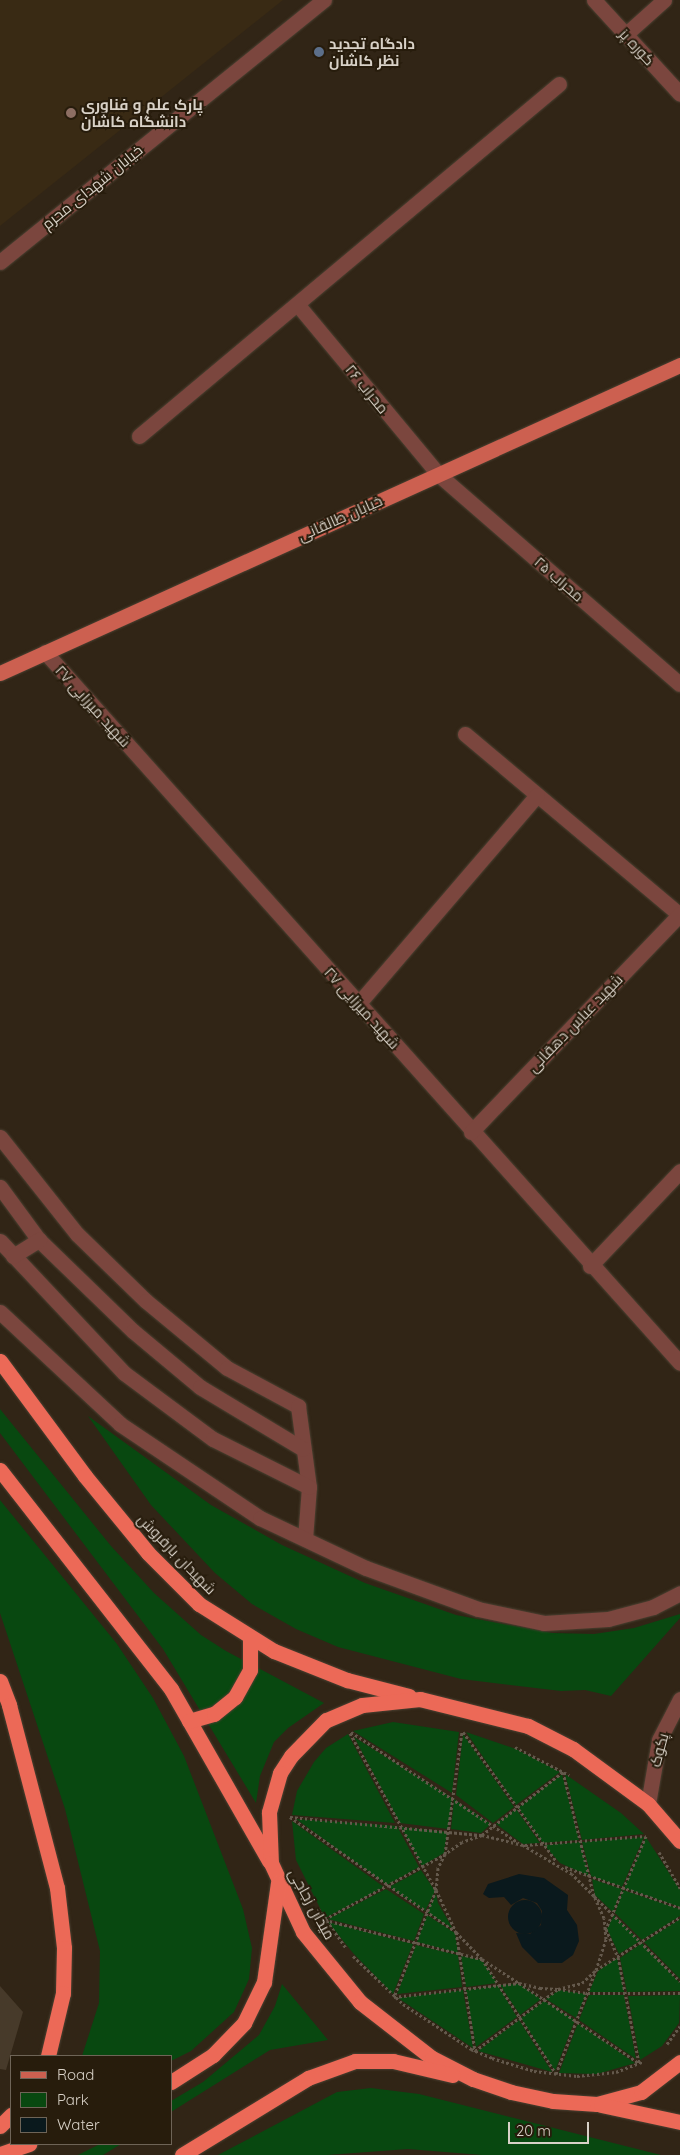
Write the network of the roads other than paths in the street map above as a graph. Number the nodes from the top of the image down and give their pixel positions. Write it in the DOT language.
graph roads {
  1 [pos="324,0"];
  2 [pos="594,0"];
  3 [pos="664,0"];
  4 [pos="626,34"];
  5 [pos="559,84"];
  6 [pos="680,94"];
  7 [pos="0,262"];
  8 [pos="297,304"];
  9 [pos="680,365"];
  10 [pos="139,436"];
  11 [pos="438,474"];
  12 [pos="45,652"];
  13 [pos="0,673"];
  14 [pos="680,684"];
  15 [pos="465,734"];
  16 [pos="537,795"];
  17 [pos="680,914"];
  18 [pos="358,1004"];
  19 [pos="471,1132"];
  20 [pos="0,1137"];
  21 [pos="680,1171"];
  22 [pos="0,1187"];
  23 [pos="39,1240"];
  24 [pos="0,1241"];
  25 [pos="13,1256"];
  26 [pos="590,1266"];
  27 [pos="0,1312"];
  28 [pos="0,1361"];
  29 [pos="680,1363"];
  30 [pos="303,1449"];
  31 [pos="0,1470"];
  32 [pos="309,1487"];
  33 [pos="305,1539"];
  34 [pos="680,1593"];
  35 [pos="250,1638"];
  36 [pos="0,1681"];
  37 [pos="420,1699"];
  38 [pos="680,1699"];
  39 [pos="189,1721"];
  40 [pos="648,1804"];
  41 [pos="680,1841"];
  42 [pos="271,1863"];
  43 [pos="278,1883"];
  44 [pos="48,2055"];
  45 [pos="680,2062"];
  46 [pos="473,2080"];
  47 [pos="172,2081"];
  48 [pos="597,2104"];
  49 [pos="10,2116"];
  50 [pos="680,2122"];
  51 [pos="0,2126"];
  52 [pos="26,2145"];
  53 [pos="0,2154"];
  54 [pos="182,2155"];
  1 -- 7 [label="street, خیابان شهدای محرم"];
  2 -- 4 [label="street, کوره پز"];
  3 -- 4 [label="street"];
  4 -- 6 [label="street, کوره پز"];
  5 -- 8 [label="street"];
  8 -- 10 [label="street"];
  8 -- 11 [label="street, محراب ۲۶"];
  9 -- 11 [label="main road, خیابان طالقانی"];
  11 -- 12 [label="main road, خیابان طالقانی"];
  11 -- 14 [label="street, محراب ۲۵"];
  12 -- 13 [label="main road, خیابان طالقانی"];
  12 -- 18 [label="street, شهید میرزایی ۲۷"];
  15 -- 16 [label="street"];
  16 -- 17 [label="street"];
  16 -- 18 [label="street"];
  17 -- 19 [label="street, شهید عباس دهقانی"];
  18 -- 19 [label="street, شهید میرزایی ۲۷"];
  19 -- 26 [label="street, شهید میرزایی ۲۷"];
  20 -- 30 [label="street"];
  21 -- 26 [label="street"];
  22 -- 23 [label="street"];
  23 -- 25 [label="street"];
  23 -- 30 [label="street"];
  24 -- 25 [label="street"];
  25 -- 32 [label="street"];
  26 -- 29 [label="street, شهید میرزایی ۲۷"];
  27 -- 33 [label="street"];
  28 -- 35 [label="highway, شهیدان بارفروش"];
  30 -- 32 [label="street"];
  31 -- 39 [label="highway"];
  32 -- 33 [label="street"];
  33 -- 34 [label="street"];
  35 -- 37 [label="highway, شهیدان بارفروش"];
  35 -- 39 [label="highway"];
  36 -- 44 [label="highway"];
  37 -- 40 [label="highway, میدان زجاجی"];
  37 -- 42 [label="highway, میدان زجاجی"];
  38 -- 40 [label="street, پکوک"];
  39 -- 42 [label="highway"];
  40 -- 41 [label="highway, میدان زجاجی"];
  42 -- 43 [label="highway, میدان زجاجی"];
  43 -- 46 [label="highway, میدان زجاجی"];
  43 -- 47 [label="highway"];
  45 -- 48 [label="highway, میدان زجاجی"];
  46 -- 48 [label="highway, میدان زجاجی"];
  46 -- 54 [label="highway"];
  48 -- 50 [label="highway"];
  49 -- 51 [label="highway"];
  52 -- 53 [label="highway"];
}
